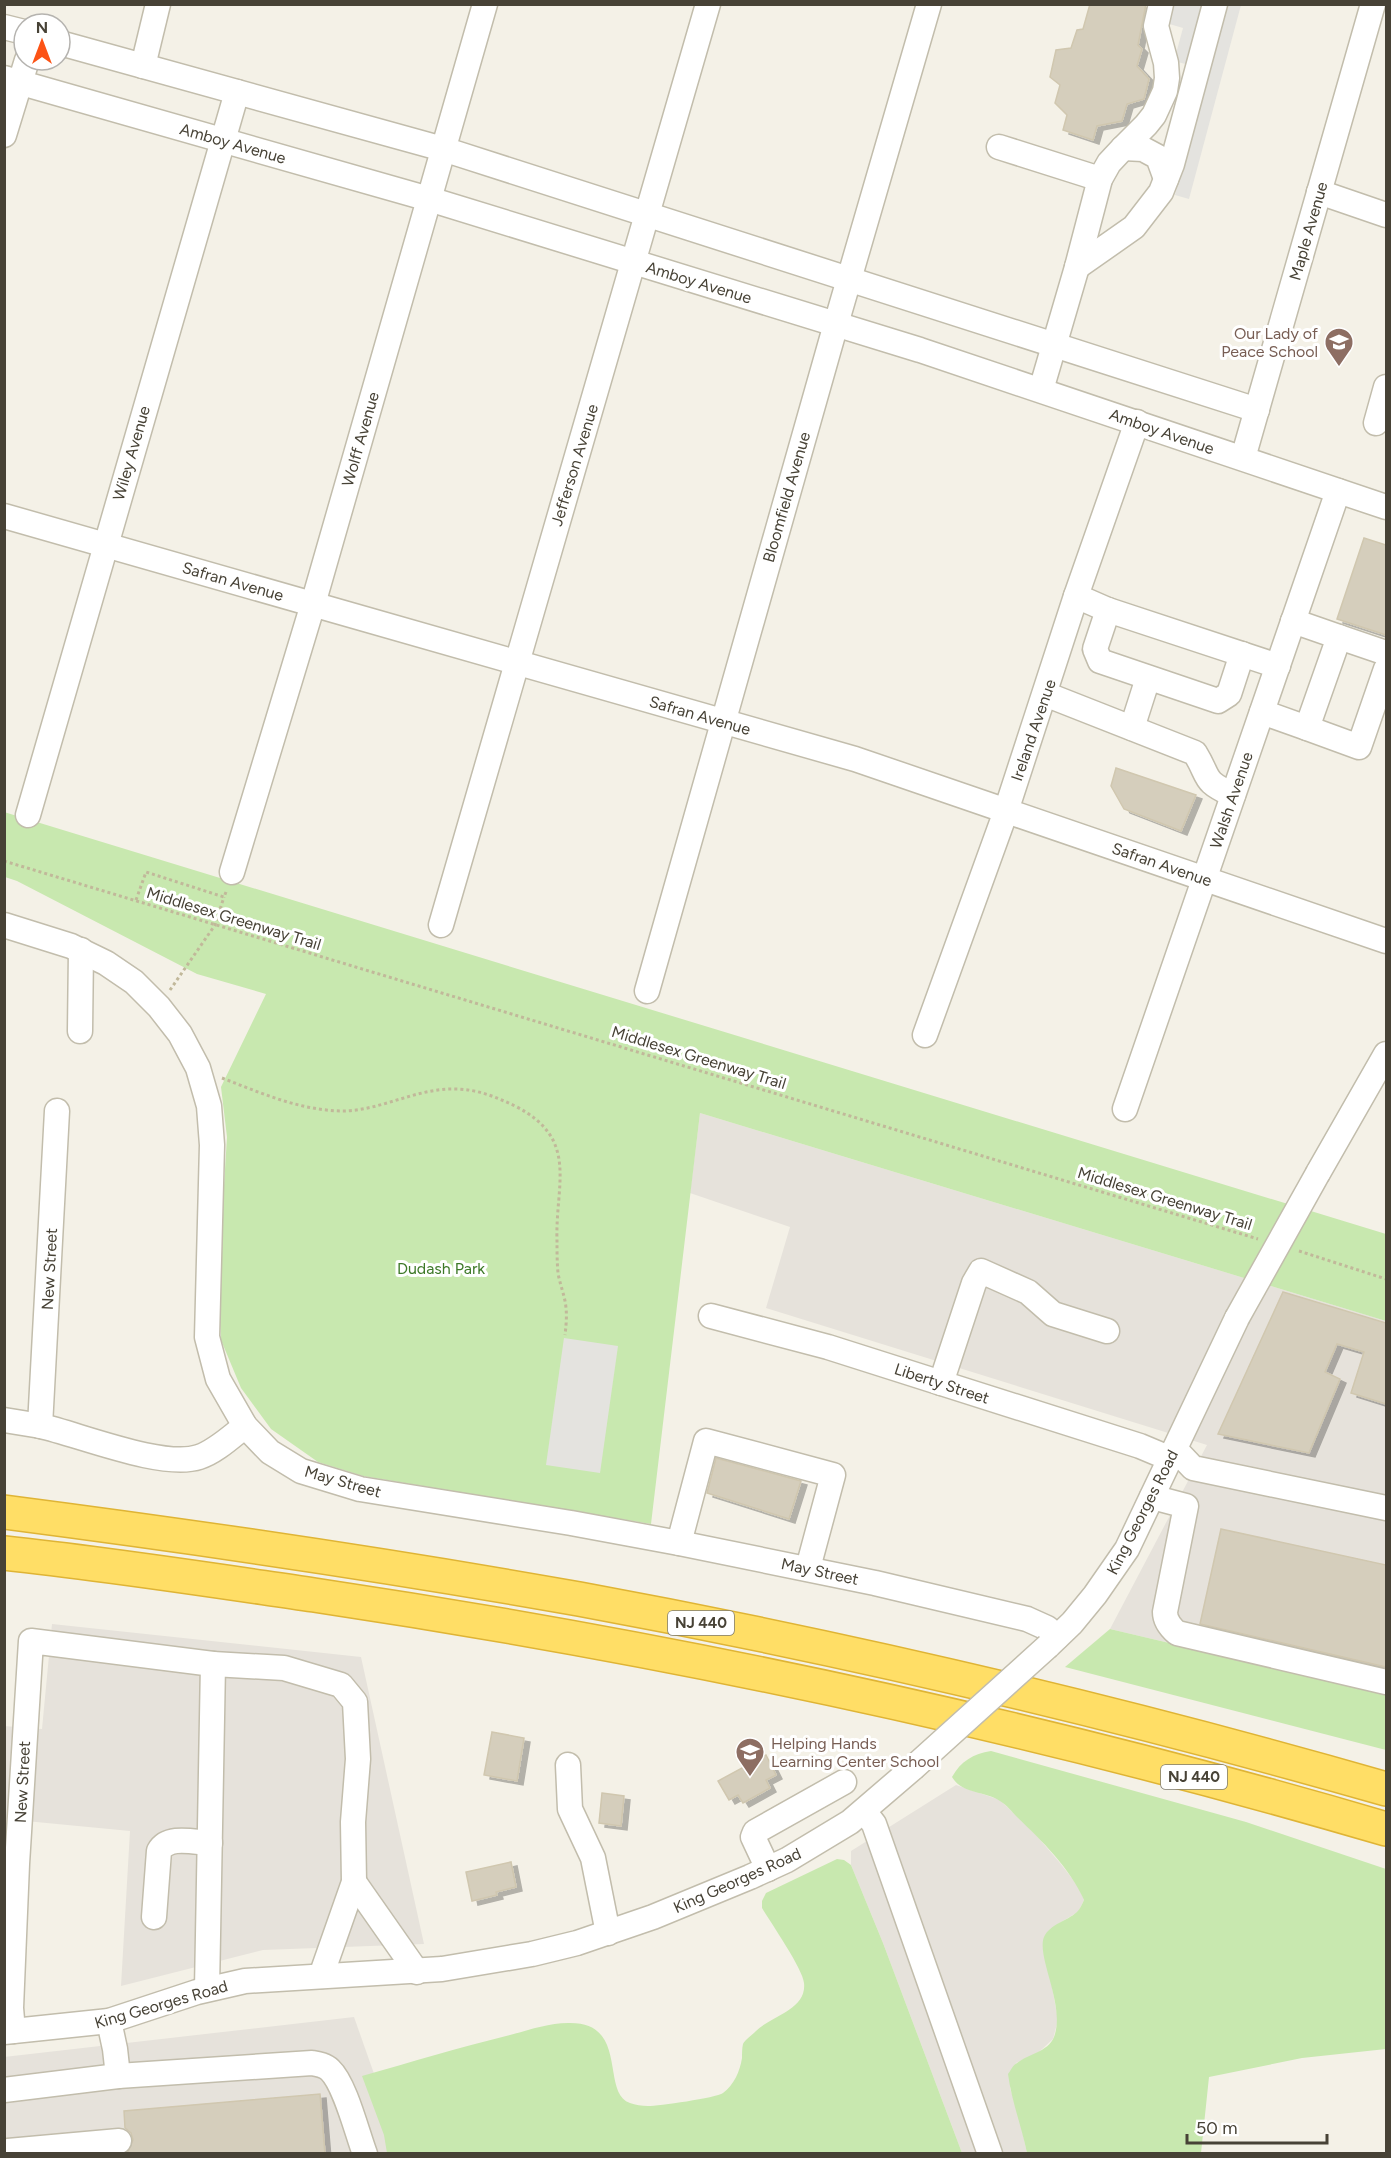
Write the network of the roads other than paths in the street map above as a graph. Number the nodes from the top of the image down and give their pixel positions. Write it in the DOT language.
graph roads {
  1 [pos="158,4"];
  2 [pos="485,4"];
  3 [pos="708,4"];
  4 [pos="929,4"];
  5 [pos="1161,4"];
  6 [pos="1215,4"];
  7 [pos="1373,4"];
  8 [pos="72,45"];
  9 [pos="143,66"];
  10 [pos="17,74"];
  11 [pos="237,92"];
  12 [pos="4,135"];
  13 [pos="223,141"];
  14 [pos="999,147"];
  15 [pos="1123,148"];
  16 [pos="443,149"];
  17 [pos="1100,179"];
  18 [pos="1166,179"];
  19 [pos="1319,192"];
  20 [pos="429,199"];
  21 [pos="647,215"];
  22 [pos="1386,215"];
  23 [pos="634,262"];
  24 [pos="1077,267"];
  25 [pos="849,280"];
  26 [pos="836,324"];
  27 [pos="1054,345"];
  28 [pos="1386,387"];
  29 [pos="1041,390"];
  30 [pos="1257,410"];
  31 [pos="1137,422"];
  32 [pos="1376,423"];
  33 [pos="1243,458"];
  34 [pos="1338,491"];
  35 [pos="1386,507"];
  36 [pos="4,516"];
  37 [pos="105,545"];
  38 [pos="1076,596"];
  39 [pos="313,604"];
  40 [pos="1108,610"];
  41 [pos="1293,621"];
  42 [pos="1339,637"];
  43 [pos="1386,653"];
  44 [pos="1242,654"];
  45 [pos="516,662"];
  46 [pos="1278,666"];
  47 [pos="1386,669"];
  48 [pos="1148,678"];
  49 [pos="1045,694"];
  50 [pos="1262,712"];
  51 [pos="722,721"];
  52 [pos="1132,728"];
  53 [pos="1307,728"];
  54 [pos="1233,795"];
  55 [pos="1006,811"];
  56 [pos="28,815"];
  57 [pos="232,873"];
  58 [pos="1204,879"];
  59 [pos="4,925"];
  60 [pos="441,925"];
  61 [pos="1386,941"];
  62 [pos="81,950"];
  63 [pos="647,991"];
  64 [pos="80,1030"];
  65 [pos="925,1035"];
  66 [pos="1386,1054"];
  67 [pos="1125,1109"];
  68 [pos="57,1111"];
  69 [pos="711,1316"];
  70 [pos="1107,1331"];
  71 [pos="941,1383"];
  72 [pos="4,1420"];
  73 [pos="40,1426"];
  74 [pos="245,1426"];
  75 [pos="1173,1454"];
  76 [pos="1152,1497"];
  77 [pos="1386,1508"];
  78 [pos="4,1512"];
  79 [pos="679,1543"];
  80 [pos="4,1553"];
  81 [pos="808,1568"];
  82 [pos="1053,1642"];
  83 [pos="213,1665"];
  84 [pos="1386,1682"];
  85 [pos="568,1765"];
  86 [pos="844,1782"];
  87 [pos="1386,1789"];
  88 [pos="864,1811"];
  89 [pos="1386,1830"];
  90 [pos="210,1843"];
  91 [pos="768,1869"];
  92 [pos="354,1882"];
  93 [pos="154,1917"];
  94 [pos="608,1933"];
  95 [pos="417,1971"];
  96 [pos="321,1976"];
  97 [pos="207,1989"];
  98 [pos="109,2021"];
  99 [pos="9,2032"];
  100 [pos="118,2076"];
  101 [pos="4,2090"];
  102 [pos="119,2141"];
  103 [pos="5,2154"];
  104 [pos="365,2154"];
  105 [pos="990,2154"];
  1 -- 9 [label="street"];
  2 -- 16 [label="street, Wolff Avenue"];
  3 -- 21 [label="street, Jefferson Avenue"];
  4 -- 25 [label="street, Bloomfield Avenue"];
  5 -- 15 [label="street"];
  6 -- 18 [label="street"];
  7 -- 19 [label="street, Maple Avenue"];
  8 -- 9 [label="street"];
  9 -- 11 [label="street"];
  10 -- 12 [label="street"];
  10 -- 13 [label="street, Amboy Avenue"];
  11 -- 13 [label="street, Wiley Avenue"];
  11 -- 16 [label="street"];
  13 -- 20 [label="street, Amboy Avenue"];
  13 -- 37 [label="street, Wiley Avenue"];
  14 -- 17 [label="street"];
  15 -- 17 [label="street"];
  15 -- 18 [label="street"];
  16 -- 20 [label="street, Wolff Avenue"];
  16 -- 21 [label="street"];
  17 -- 24 [label="street"];
  18 -- 24 [label="street"];
  19 -- 22 [label="street"];
  19 -- 30 [label="street, Maple Avenue"];
  20 -- 23 [label="street, Amboy Avenue"];
  20 -- 39 [label="street, Wolff Avenue"];
  21 -- 23 [label="street, Jefferson Avenue"];
  21 -- 25 [label="street"];
  23 -- 26 [label="street, Amboy Avenue"];
  23 -- 45 [label="street, Jefferson Avenue"];
  24 -- 27 [label="street"];
  25 -- 26 [label="street, Bloomfield Avenue"];
  25 -- 27 [label="street"];
  26 -- 29 [label="street, Amboy Avenue"];
  26 -- 51 [label="street, Bloomfield Avenue"];
  27 -- 29 [label="street"];
  27 -- 30 [label="street"];
  28 -- 32 [label="street"];
  29 -- 31 [label="street, Amboy Avenue"];
  30 -- 33 [label="street, Maple Avenue"];
  31 -- 33 [label="street, Amboy Avenue"];
  31 -- 38 [label="street, Ireland Avenue"];
  33 -- 34 [label="street, Amboy Avenue"];
  34 -- 35 [label="street, Amboy Avenue"];
  34 -- 41 [label="street, Walsh Avenue"];
  36 -- 37 [label="street, Safran Avenue"];
  37 -- 39 [label="street, Safran Avenue"];
  37 -- 56 [label="street, Wiley Avenue"];
  38 -- 40 [label="street"];
  38 -- 49 [label="street, Ireland Avenue"];
  39 -- 45 [label="street, Safran Avenue"];
  39 -- 57 [label="street, Wolff Avenue"];
  40 -- 44 [label="street"];
  40 -- 48 [label="street"];
  41 -- 42 [label="street"];
  41 -- 46 [label="street, Walsh Avenue"];
  42 -- 43 [label="street"];
  42 -- 53 [label="street"];
  44 -- 46 [label="street"];
  44 -- 48 [label="street"];
  45 -- 51 [label="street, Safran Avenue"];
  45 -- 60 [label="street, Jefferson Avenue"];
  46 -- 50 [label="street, Walsh Avenue"];
  47 -- 53 [label="street"];
  48 -- 52 [label="street"];
  49 -- 52 [label="street"];
  49 -- 55 [label="street, Ireland Avenue"];
  50 -- 53 [label="street"];
  50 -- 54 [label="street, Walsh Avenue"];
  51 -- 55 [label="street, Safran Avenue"];
  51 -- 63 [label="street, Bloomfield Avenue"];
  52 -- 54 [label="street"];
  54 -- 58 [label="street, Walsh Avenue"];
  55 -- 58 [label="street, Safran Avenue"];
  55 -- 65 [label="street, Ireland Avenue"];
  58 -- 61 [label="street, Safran Avenue"];
  58 -- 67 [label="street, Walsh Avenue"];
  59 -- 62 [label="street, May Street"];
  62 -- 64 [label="street"];
  62 -- 74 [label="street, May Street"];
  66 -- 75 [label="street, King Georges Road, bridge"];
  68 -- 73 [label="street, New Street"];
  69 -- 71 [label="street, Liberty Street"];
  70 -- 71 [label="street"];
  71 -- 75 [label="street, Liberty Street"];
  72 -- 73 [label="street"];
  73 -- 74 [label="street"];
  74 -- 79 [label="street, May Street"];
  75 -- 76 [label="street, King Georges Road"];
  75 -- 77 [label="street, Liberty Street"];
  76 -- 82 [label="street, King Georges Road"];
  76 -- 84 [label="street"];
  78 -- 87 [label="highway, NJ 440"];
  79 -- 81 [label="street, May Street"];
  79 -- 81 [label="street"];
  80 -- 89 [label="highway, NJ 440"];
  81 -- 82 [label="street, May Street"];
  82 -- 88 [label="street, King Georges Road, bridge"];
  83 -- 90 [label="street"];
  83 -- 92 [label="street"];
  83 -- 99 [label="street, New Street"];
  85 -- 94 [label="street"];
  86 -- 91 [label="street"];
  88 -- 91 [label="street, King Georges Road"];
  88 -- 105 [label="street"];
  90 -- 93 [label="street"];
  90 -- 97 [label="street"];
  91 -- 94 [label="street, King Georges Road"];
  92 -- 95 [label="street"];
  92 -- 96 [label="street"];
  94 -- 95 [label="street, King Georges Road"];
  95 -- 96 [label="street, King Georges Road"];
  96 -- 97 [label="street, King Georges Road"];
  97 -- 98 [label="street, King Georges Road"];
  98 -- 99 [label="street, King Georges Road"];
  98 -- 100 [label="street"];
  100 -- 101 [label="street"];
  100 -- 104 [label="street"];
  102 -- 103 [label="street"];
}
